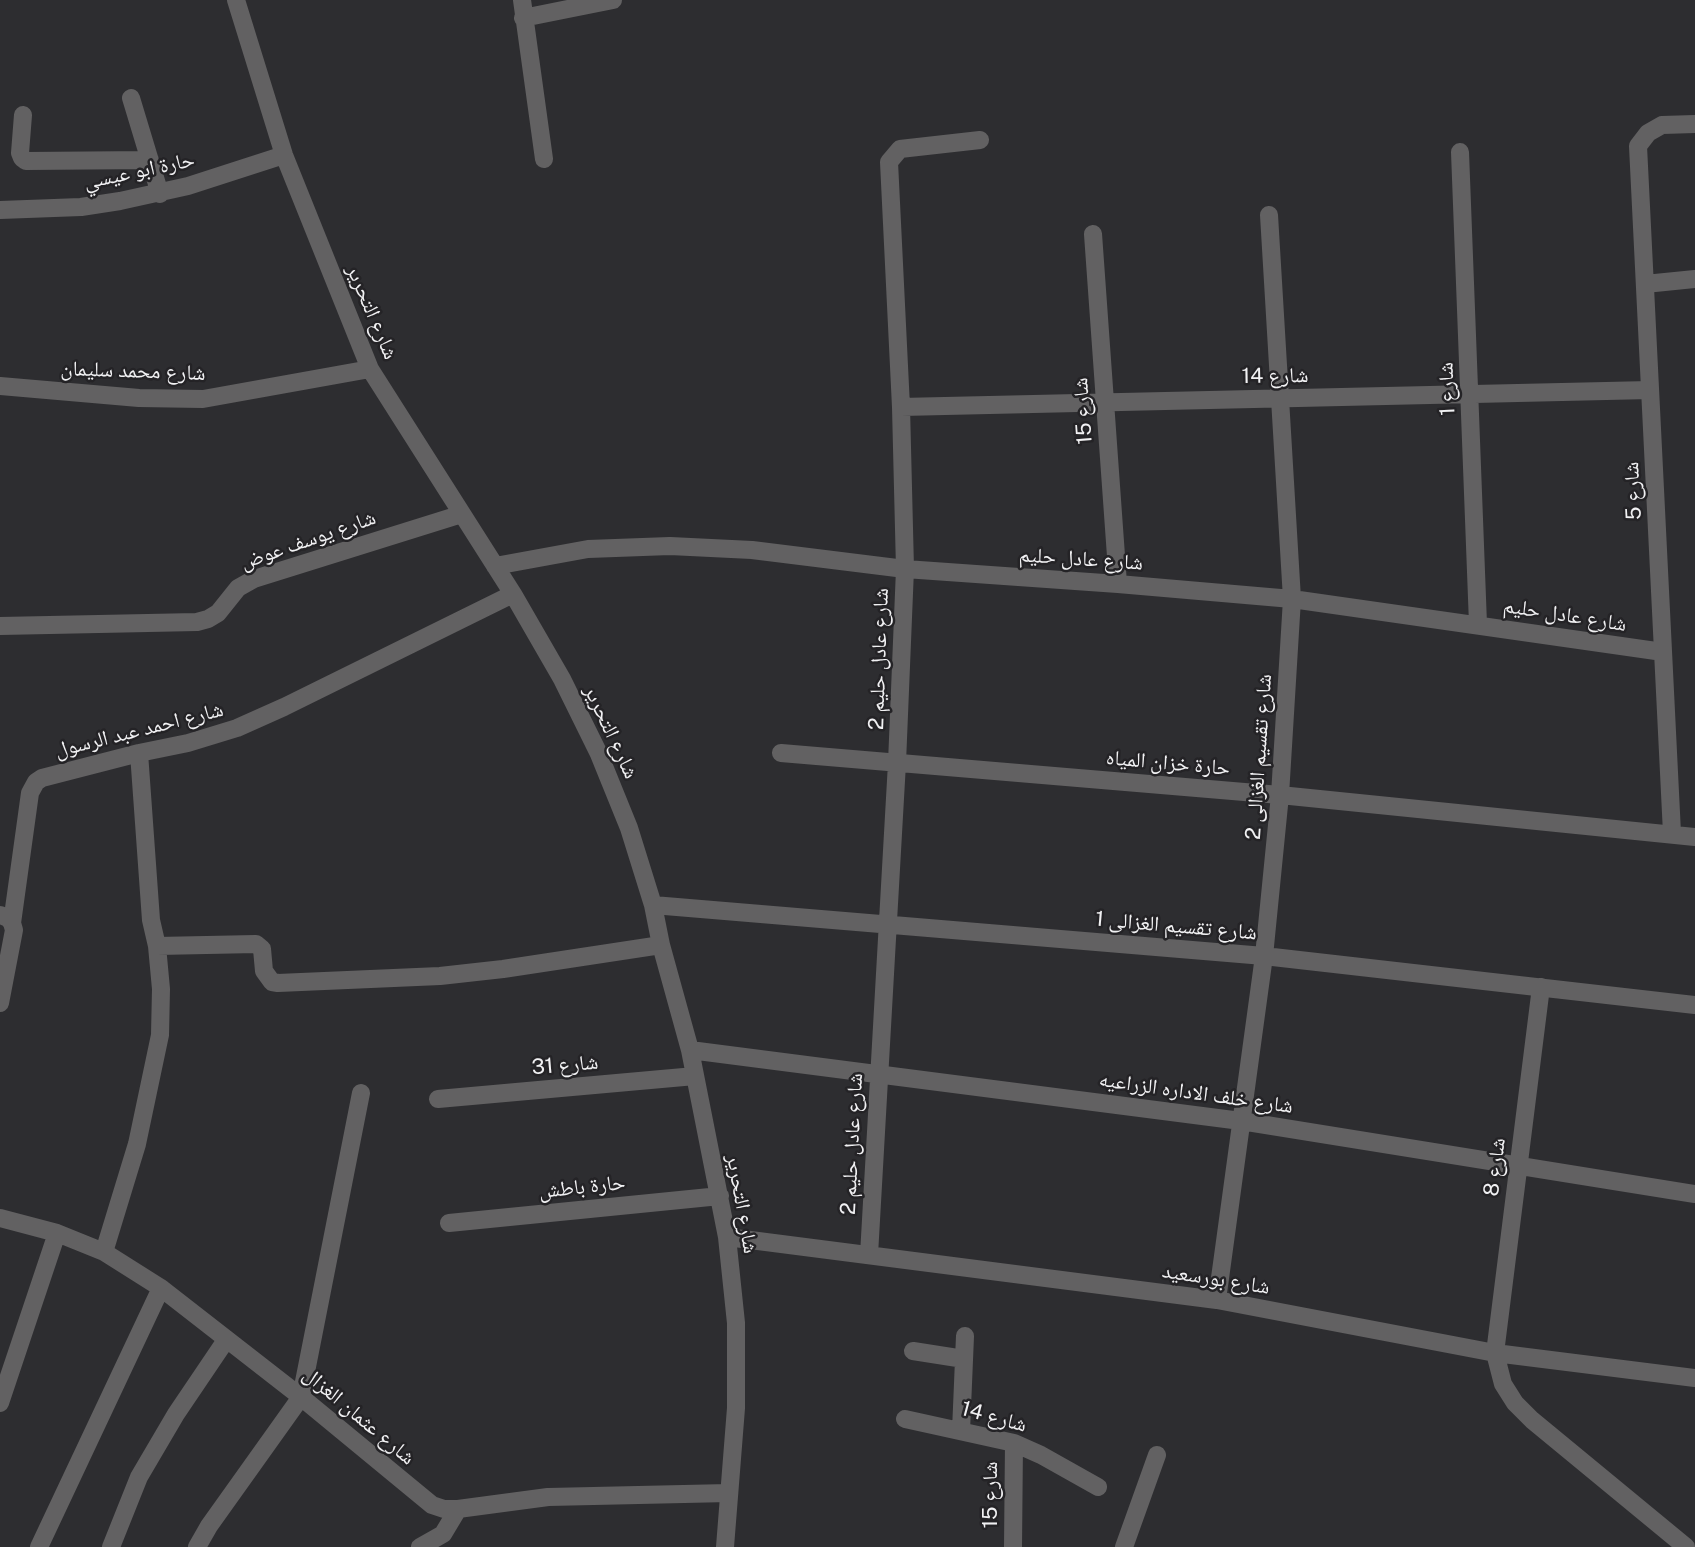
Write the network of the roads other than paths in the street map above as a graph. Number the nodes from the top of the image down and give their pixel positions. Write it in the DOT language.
graph roads {
  1 [pos="236,0"];
  2 [pos="613,0"];
  3 [pos="523,9"];
  4 [pos="131,98"];
  5 [pos="23,115"];
  6 [pos="1695,124"];
  7 [pos="980,140"];
  8 [pos="1460,152"];
  9 [pos="284,155"];
  10 [pos="544,159"];
  11 [pos="150,160"];
  12 [pos="160,194"];
  13 [pos="0,210"];
  14 [pos="1269,215"];
  15 [pos="1092,234"];
  16 [pos="1695,279"];
  17 [pos="1645,284"];
  18 [pos="370,369"];
  19 [pos="0,386"];
  20 [pos="1650,390"];
  21 [pos="1470,394"];
  22 [pos="1279,398"];
  23 [pos="1105,402"];
  24 [pos="901,407"];
  25 [pos="462,514"];
  26 [pos="495,566"];
  27 [pos="905,568"];
  28 [pos="1118,584"];
  29 [pos="513,594"];
  30 [pos="1292,599"];
  31 [pos="1478,624"];
  32 [pos="0,626"];
  33 [pos="1663,652"];
  34 [pos="139,753"];
  35 [pos="781,753"];
  36 [pos="897,763"];
  37 [pos="1280,795"];
  38 [pos="1672,833"];
  39 [pos="1695,837"];
  40 [pos="653,905"];
  41 [pos="6,919"];
  42 [pos="888,925"];
  43 [pos="661,945"];
  44 [pos="157,946"];
  45 [pos="1264,956"];
  46 [pos="1540,987"];
  47 [pos="0,1003"];
  48 [pos="1695,1005"];
  49 [pos="690,1050"];
  50 [pos="879,1074"];
  51 [pos="695,1076"];
  52 [pos="361,1093"];
  53 [pos="438,1099"];
  54 [pos="1241,1121"];
  55 [pos="1518,1165"];
  56 [pos="1695,1194"];
  57 [pos="720,1196"];
  58 [pos="0,1218"];
  59 [pos="449,1223"];
  60 [pos="57,1233"];
  61 [pos="727,1237"];
  62 [pos="104,1252"];
  63 [pos="869,1255"];
  64 [pos="161,1288"];
  65 [pos="1217,1300"];
  66 [pos="965,1336"];
  67 [pos="226,1340"];
  68 [pos="913,1351"];
  69 [pos="1495,1353"];
  70 [pos="964,1359"];
  71 [pos="1695,1378"];
  72 [pos="301,1397"];
  73 [pos="0,1403"];
  74 [pos="906,1419"];
  75 [pos="961,1431"];
  76 [pos="1014,1443"];
  77 [pos="1157,1455"];
  78 [pos="1098,1487"];
  79 [pos="729,1493"];
  80 [pos="458,1509"];
  81 [pos="39,1547"];
  82 [pos="111,1547"];
  83 [pos="197,1547"];
  84 [pos="420,1547"];
  85 [pos="725,1547"];
  86 [pos="1013,1547"];
  87 [pos="1124,1547"];
  88 [pos="1686,1547"];
  1 -- 9 [label="street, شارع التحرير"];
  2 -- 3 [label="street"];
  3 -- 10 [label="street"];
  4 -- 11 [label="street"];
  5 -- 11 [label="street"];
  6 -- 17 [label="street, شارع 5"];
  7 -- 24 [label="street, شارع عادل حليم 2"];
  8 -- 21 [label="street, شارع 1"];
  9 -- 12 [label="street, حارة ابو عيسي"];
  9 -- 18 [label="street, شارع التحرير"];
  11 -- 12 [label="street"];
  12 -- 13 [label="street, حارة ابو عيسي"];
  14 -- 22 [label="street, شارع تقسيم الغزالى 2"];
  15 -- 23 [label="street, شارع 15"];
  16 -- 17 [label="street"];
  17 -- 20 [label="street, شارع 5"];
  18 -- 19 [label="street, شارع محمد سليمان"];
  18 -- 25 [label="street, شارع التحرير"];
  20 -- 21 [label="street, شارع 14"];
  20 -- 33 [label="street, شارع 5"];
  21 -- 22 [label="street, شارع 14"];
  21 -- 31 [label="street, شارع 1"];
  22 -- 23 [label="street, شارع 14"];
  22 -- 30 [label="street, شارع تقسيم الغزالى 2"];
  23 -- 24 [label="street, شارع 14"];
  23 -- 28 [label="street, شارع 15"];
  24 -- 27 [label="street, شارع عادل حليم 2"];
  25 -- 26 [label="street, شارع التحرير"];
  25 -- 32 [label="street, شارع يوسف عوض"];
  26 -- 27 [label="street, شارع عادل حليم"];
  26 -- 29 [label="street, شارع التحرير"];
  27 -- 28 [label="street, شارع عادل حليم"];
  27 -- 36 [label="street, شارع عادل حليم 2"];
  28 -- 30 [label="street, شارع عادل حليم"];
  29 -- 34 [label="street, شارع احمد عبد الرسول"];
  29 -- 40 [label="street, شارع التحرير"];
  30 -- 31 [label="street, شارع عادل حليم"];
  30 -- 37 [label="street, شارع تقسيم الغزالى 2"];
  31 -- 33 [label="street, شارع عادل حليم"];
  33 -- 38 [label="street, شارع 5"];
  34 -- 41 [label="street, شارع احمد عبد الرسول"];
  34 -- 44 [label="street"];
  35 -- 36 [label="street, حارة خزان المياه"];
  36 -- 37 [label="street, حارة خزان المياه"];
  36 -- 42 [label="street, شارع عادل حليم 2"];
  37 -- 38 [label="street, حارة خزان المياه"];
  37 -- 45 [label="street, شارع تقسيم الغزالى 2"];
  38 -- 39 [label="street, حارة خزان المياه"];
  40 -- 42 [label="street, شارع تقسيم الغزالى 1"];
  40 -- 43 [label="street, شارع التحرير"];
  41 -- 47 [label="street, شارع احمد عبد الرسول"];
  42 -- 45 [label="street, شارع تقسيم الغزالى 1"];
  42 -- 50 [label="street, شارع عادل حليم 2"];
  43 -- 44 [label="street"];
  43 -- 49 [label="street, شارع التحرير"];
  44 -- 62 [label="street"];
  45 -- 46 [label="street, شارع تقسيم الغزالى 1"];
  45 -- 54 [label="street, شارع تقسيم الغزالى 2"];
  46 -- 48 [label="street, شارع تقسيم الغزالى 1"];
  46 -- 55 [label="street, شارع 8"];
  49 -- 50 [label="street, شارع خلف الاداره الزراعيه"];
  49 -- 51 [label="street, شارع التحرير"];
  50 -- 54 [label="street, شارع خلف الاداره الزراعيه"];
  50 -- 63 [label="street, شارع عادل حليم 2"];
  51 -- 53 [label="street, شارع 31"];
  51 -- 57 [label="street, شارع التحرير"];
  52 -- 72 [label="street"];
  54 -- 55 [label="street, شارع خلف الاداره الزراعيه"];
  54 -- 65 [label="street, شارع تقسيم الغزالى 2"];
  55 -- 56 [label="street, شارع خلف الاداره الزراعيه"];
  55 -- 69 [label="street, شارع 8"];
  57 -- 59 [label="street, حارة باطش"];
  57 -- 61 [label="street, شارع التحرير"];
  58 -- 60 [label="street, شارع عثمان الغزال"];
  60 -- 62 [label="street, شارع عثمان الغزال"];
  60 -- 73 [label="street"];
  61 -- 63 [label="street, شارع بورسعيد"];
  61 -- 79 [label="street, شارع التحرير"];
  62 -- 64 [label="street, شارع عثمان الغزال"];
  63 -- 65 [label="street, شارع بورسعيد"];
  64 -- 67 [label="street, شارع عثمان الغزال"];
  64 -- 81 [label="street"];
  65 -- 69 [label="street, شارع بورسعيد"];
  66 -- 70 [label="street"];
  67 -- 72 [label="street, شارع عثمان الغزال"];
  67 -- 82 [label="street"];
  68 -- 70 [label="street"];
  69 -- 71 [label="street, شارع بورسعيد"];
  69 -- 88 [label="street"];
  70 -- 75 [label="street"];
  72 -- 80 [label="street, شارع عثمان الغزال"];
  72 -- 83 [label="street"];
  74 -- 75 [label="street, شارع 14"];
  75 -- 76 [label="street, شارع 14"];
  76 -- 78 [label="street, شارع 14"];
  76 -- 86 [label="street, شارع 15"];
  77 -- 87 [label="street"];
  79 -- 80 [label="street, شارع عثمان الغزال"];
  79 -- 85 [label="street, شارع التحرير"];
  80 -- 84 [label="street"];
}
